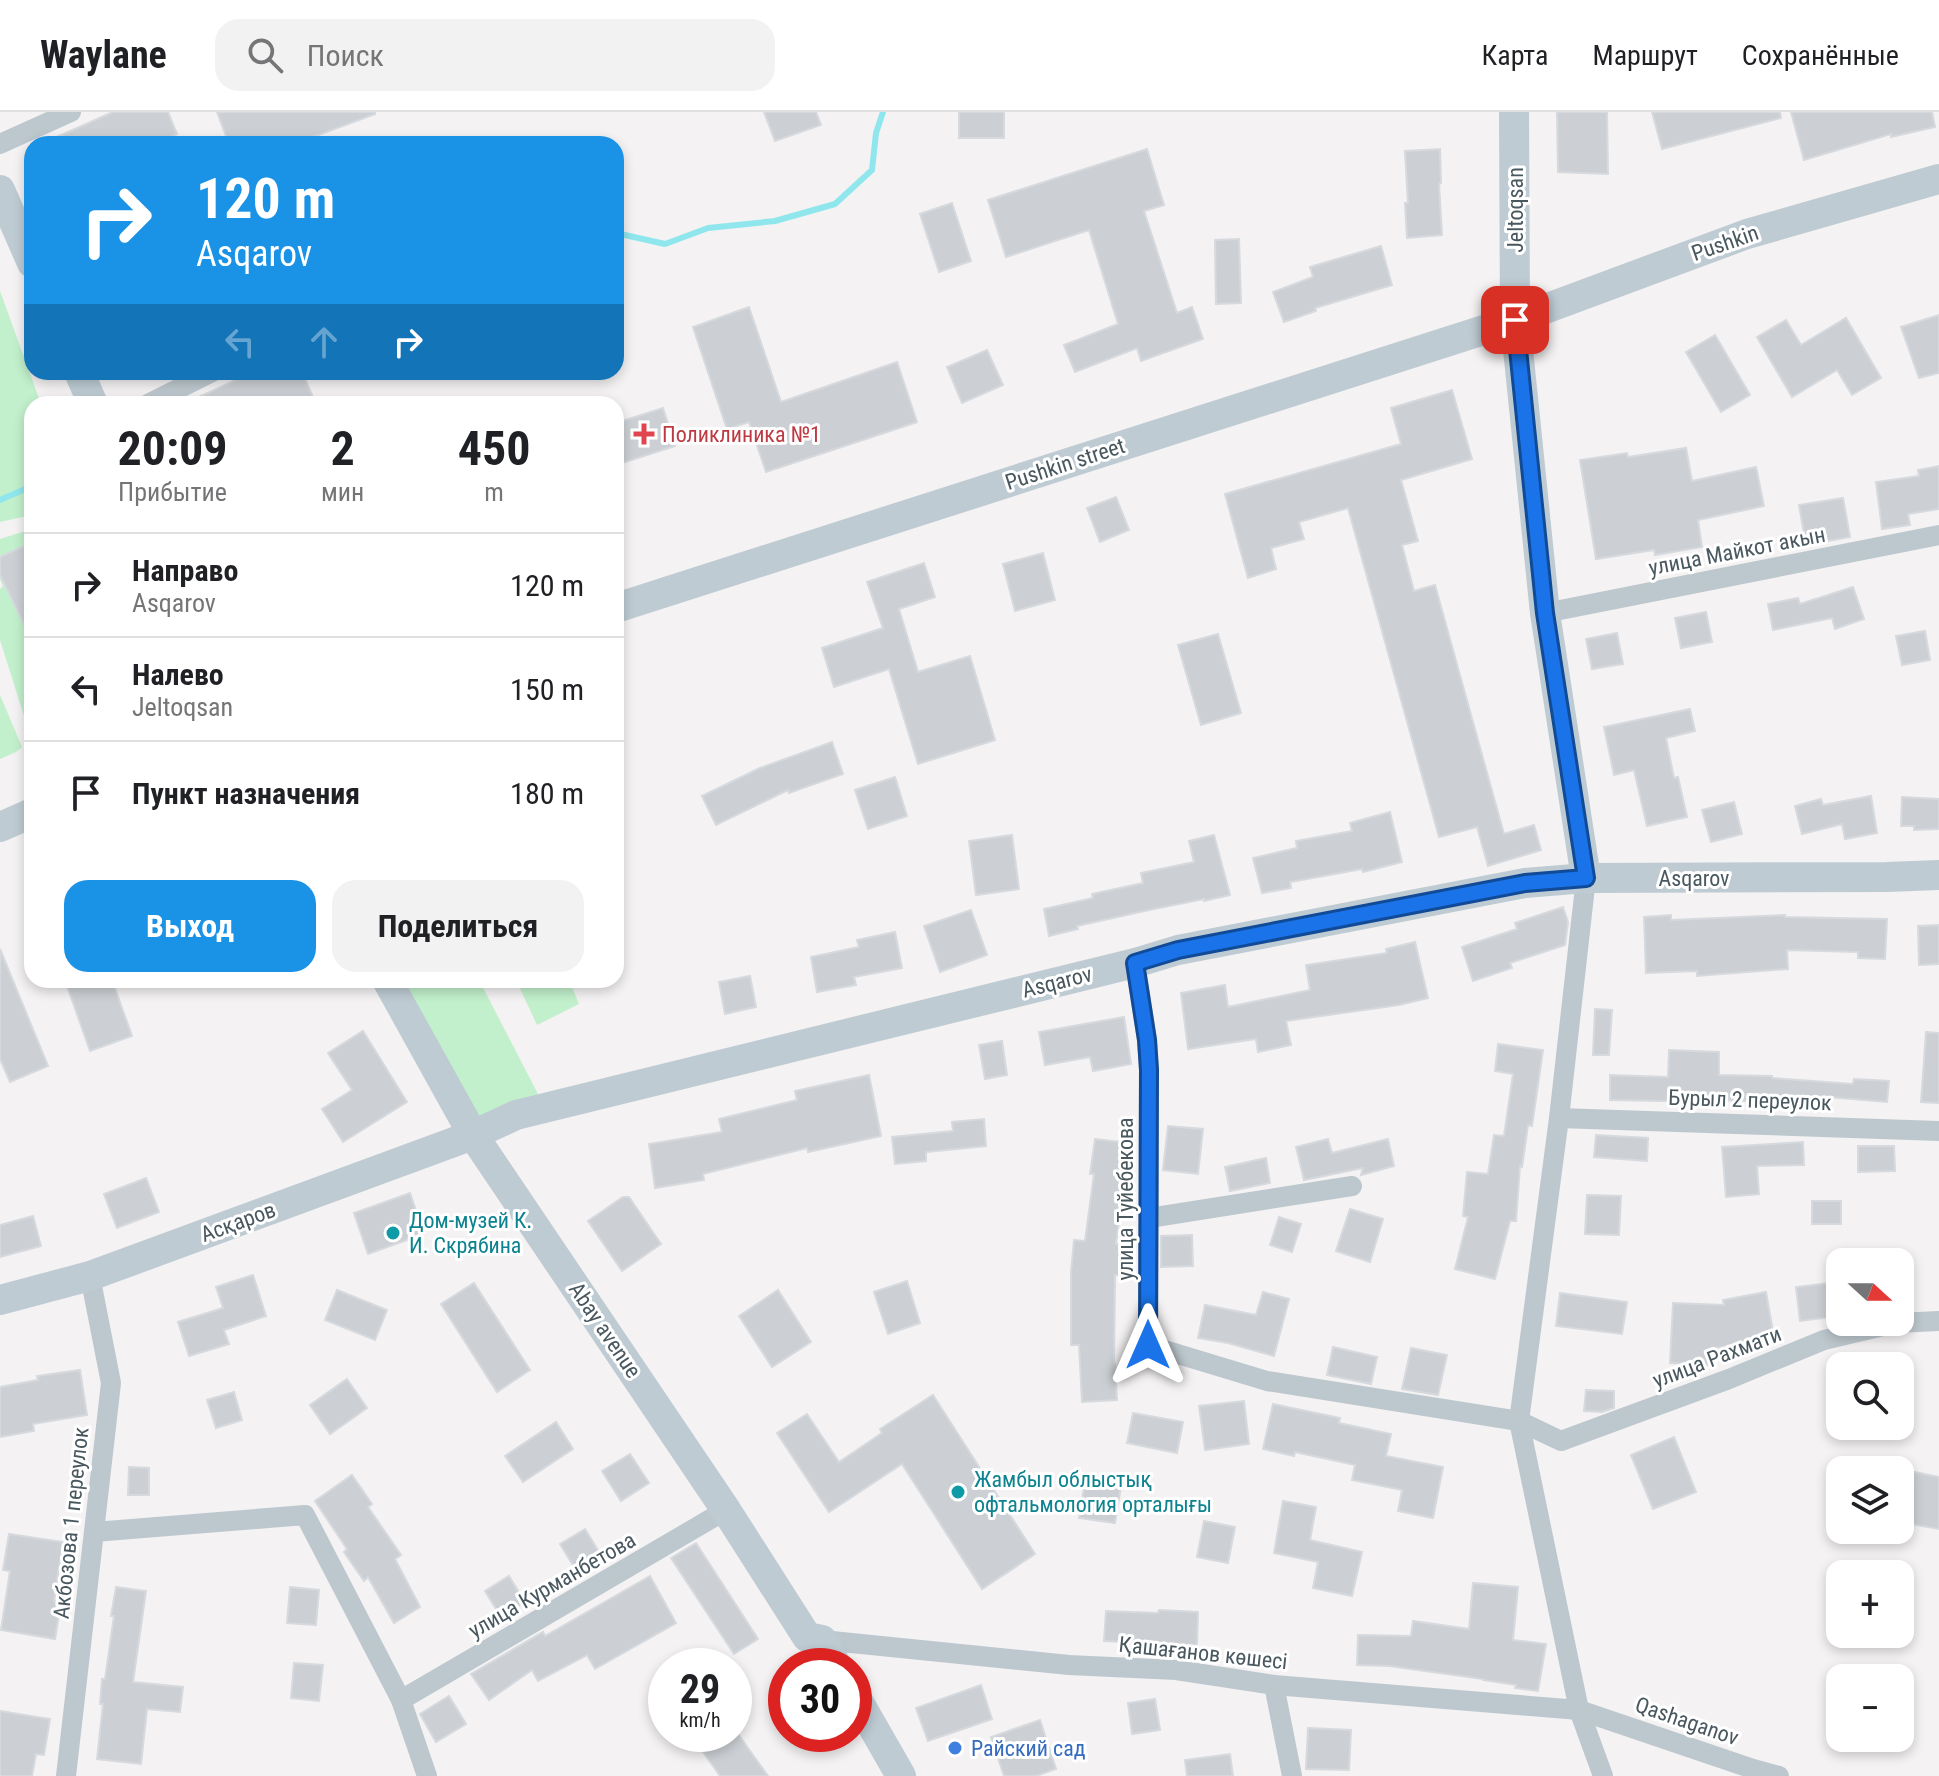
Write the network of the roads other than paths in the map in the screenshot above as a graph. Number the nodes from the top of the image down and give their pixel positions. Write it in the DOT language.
graph roads {
  1 [pos="71,112"];
  2 [pos="1514,112"];
  3 [pos="0,144"];
  4 [pos="1939,179"];
  5 [pos="0,190"];
  6 [pos="24,245"];
  7 [pos="1515,320"];
  8 [pos="196,380"];
  9 [pos="164,396"];
  10 [pos="1939,535"];
  11 [pos="624,605"];
  12 [pos="1545,613"];
  13 [pos="24,816"];
  14 [pos="0,827"];
  15 [pos="1939,875"];
  16 [pos="1586,878"];
  17 [pos="1135,963"];
  18 [pos="391,988"];
  19 [pos="1559,1118"];
  20 [pos="1939,1131"];
  21 [pos="473,1135"];
  22 [pos="1352,1186"];
  23 [pos="1149,1218"];
  24 [pos="90,1276"];
  25 [pos="0,1300"];
  26 [pos="1939,1321"];
  27 [pos="1519,1421"];
  28 [pos="726,1510"];
  29 [pos="94,1532"];
  30 [pos="822,1640"];
  31 [pos="827,1648"];
  32 [pos="1274,1685"];
  33 [pos="401,1700"];
  34 [pos="1579,1710"];
  35 [pos="872,1725"];
  36 [pos="66,1776"];
  37 [pos="427,1776"];
  38 [pos="901,1776"];
  39 [pos="1292,1776"];
  40 [pos="1603,1776"];
  41 [pos="1779,1776"];
  1 -- 3 [label="street"];
  2 -- 7 [label="street, Jeltoqsan"];
  4 -- 7 [label="street, Pushkin"];
  5 -- 6 [label="street"];
  7 -- 11 [label="street, Pushkin street"];
  7 -- 12 [label="street, Jeltoqsan"];
  8 -- 9 [label="street"];
  10 -- 12 [label="street, улица Майкот акын"];
  12 -- 16 [label="street, Jeltoqsan"];
  13 -- 14 [label="street"];
  15 -- 16 [label="street, Asqarov"];
  16 -- 17 [label="street, Asqarov"];
  16 -- 19 [label="street"];
  17 -- 21 [label="street, Asqarov"];
  17 -- 23 [label="street, улица Туйебекова"];
  18 -- 21 [label="street, Abay avenue"];
  19 -- 20 [label="street, Бурыл 2 переулок"];
  19 -- 27 [label="street"];
  21 -- 24 [label="street, Асқаров"];
  21 -- 28 [label="street, Abay avenue"];
  22 -- 23 [label="street"];
  23 -- 27 [label="street, улица Туйебекова"];
  24 -- 25 [label="street, Асқаров"];
  24 -- 29 [label="street, Акбозова 1 переулок"];
  26 -- 27 [label="street, улица Рахмати"];
  27 -- 34 [label="street"];
  28 -- 30 [label="street, Abay avenue"];
  28 -- 33 [label="street, улица Курманбетова"];
  29 -- 33 [label="street"];
  29 -- 36 [label="street, Акбозова 1 переулок"];
  30 -- 31 [label="street, Abay avenue"];
  30 -- 32 [label="street, Қашағанов көшесі"];
  32 -- 34 [label="street, Қашағанов көшесі"];
  32 -- 39 [label="street"];
  33 -- 37 [label="street"];
  34 -- 40 [label="street"];
  34 -- 41 [label="street, Qashaganov"];
  35 -- 38 [label="street"];
}
